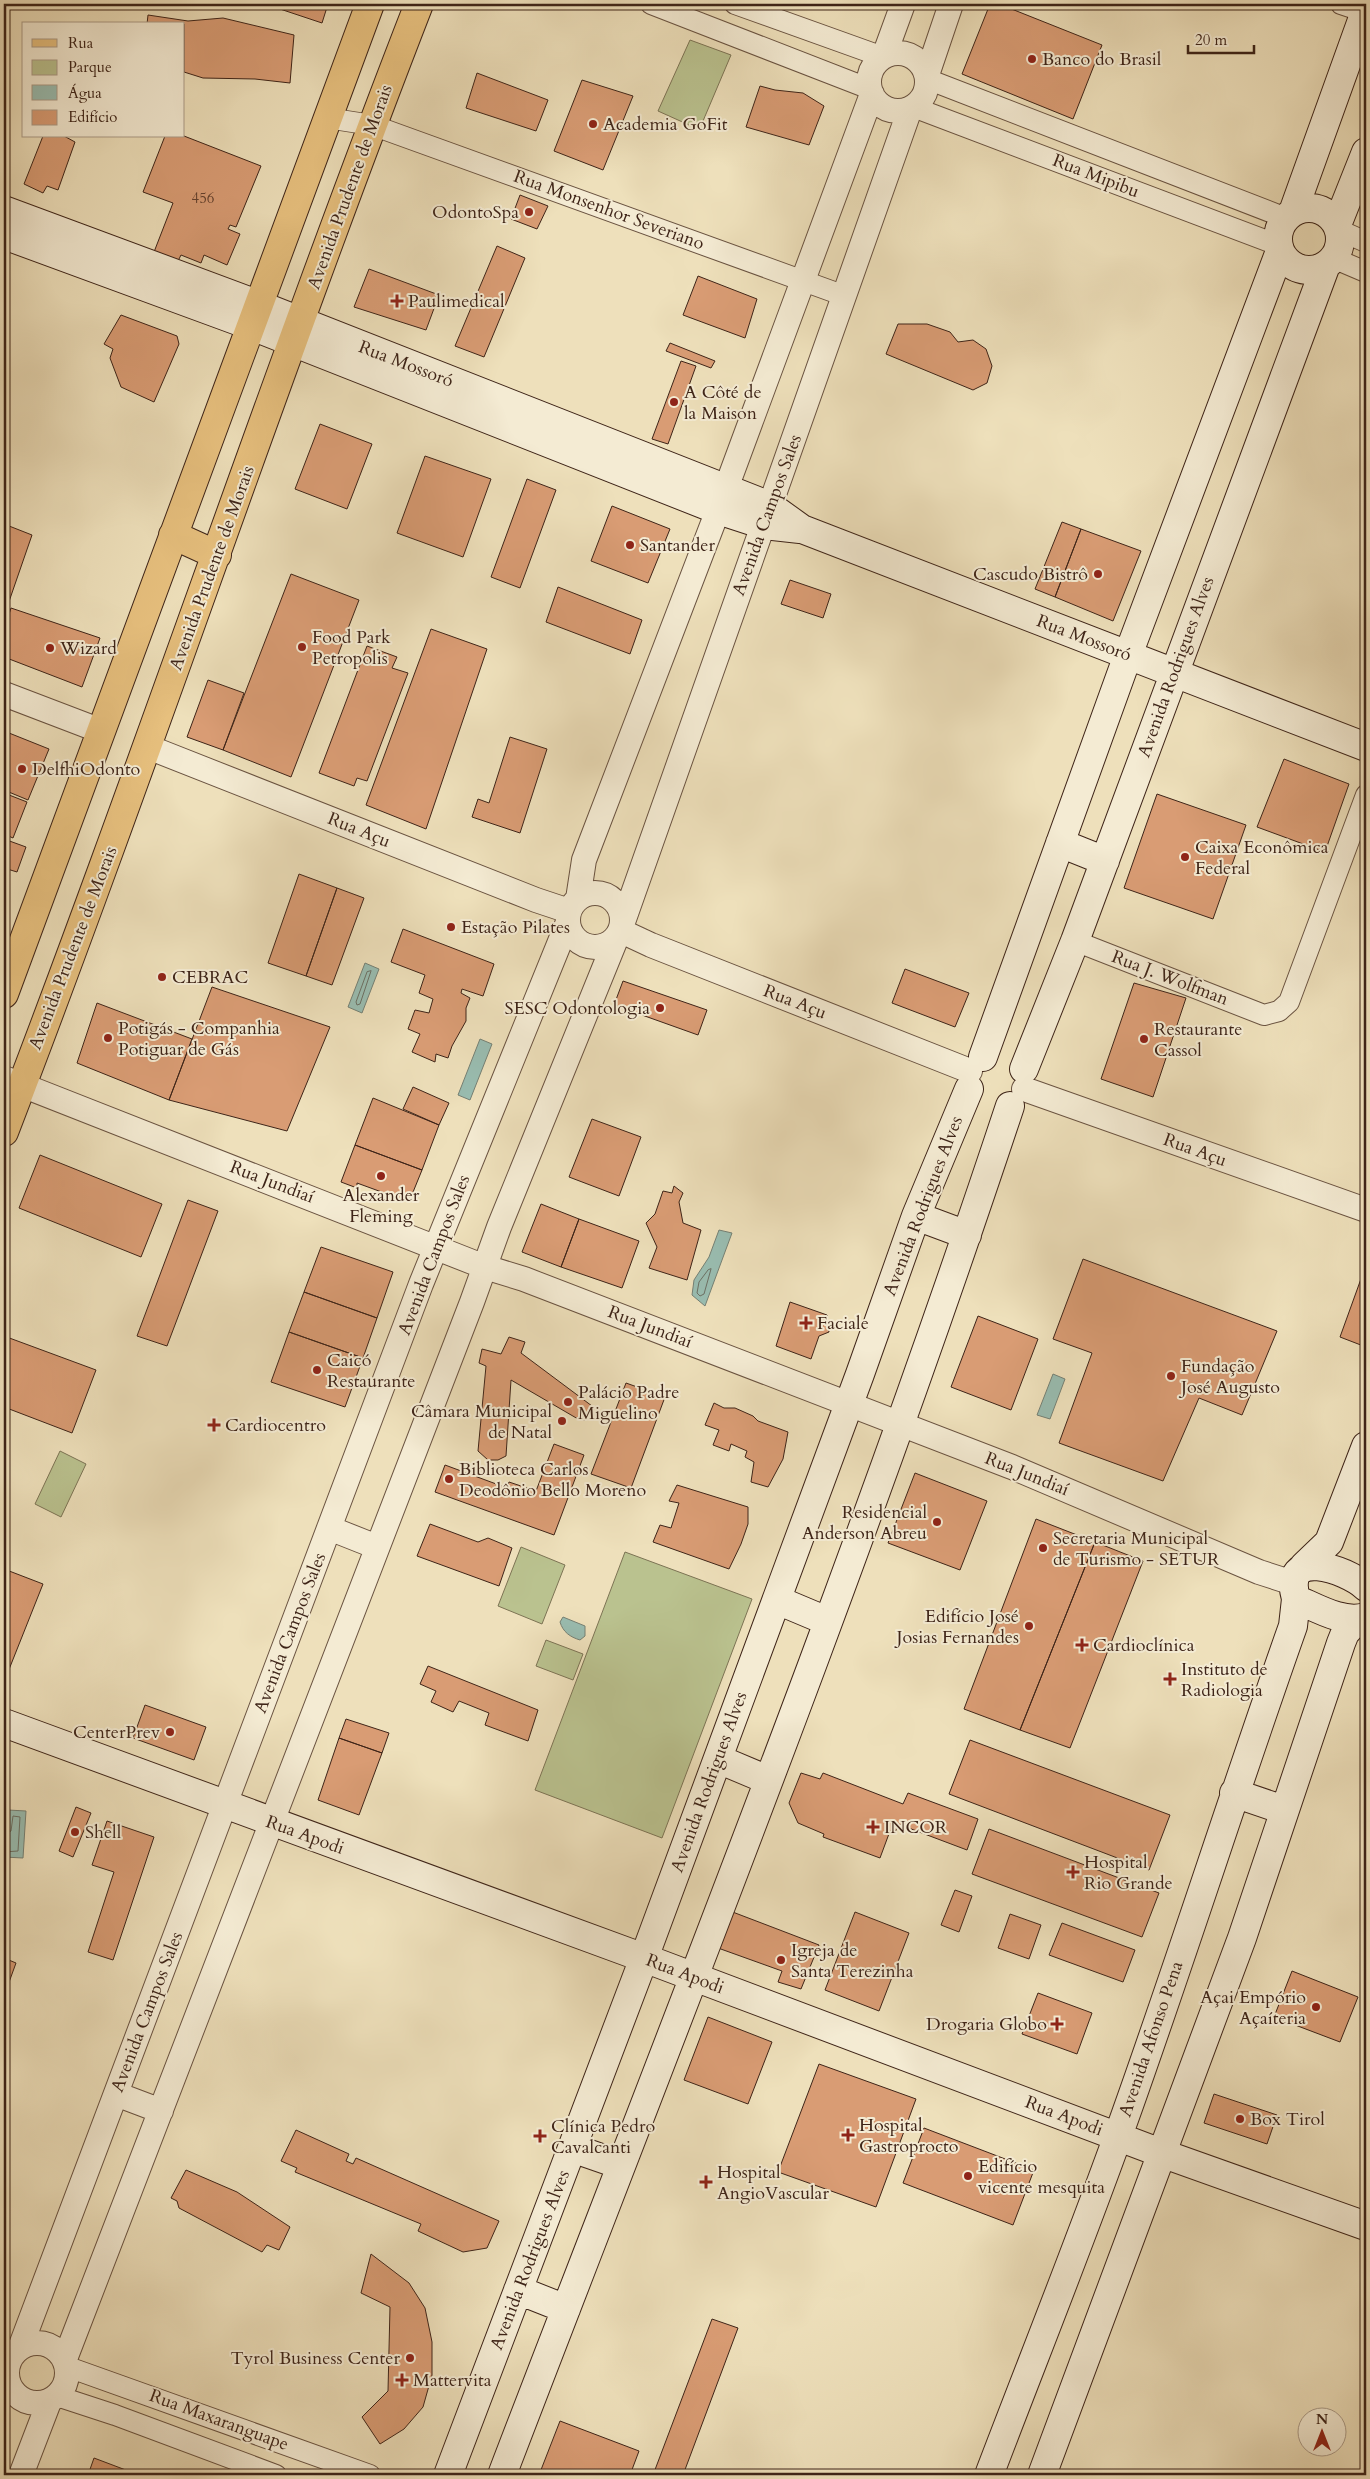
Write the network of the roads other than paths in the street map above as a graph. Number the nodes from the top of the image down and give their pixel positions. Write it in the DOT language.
graph roads {
  1 [pos="370,4"];
  2 [pos="420,4"];
  3 [pos="651,4"];
  4 [pos="734,4"];
  5 [pos="903,4"];
  6 [pos="951,4"];
  7 [pos="1357,8"];
  8 [pos="883,57"];
  9 [pos="927,77"];
  10 [pos="871,92"];
  11 [pos="912,108"];
  12 [pos="327,118"];
  13 [pos="372,125"];
  14 [pos="1366,152"];
  15 [pos="4,210"];
  16 [pos="1289,215"];
  17 [pos="1338,228"];
  18 [pos="4,235"];
  19 [pos="1366,242"];
  20 [pos="1279,248"];
  21 [pos="1330,261"];
  22 [pos="1366,272"];
  23 [pos="803,280"];
  24 [pos="845,296"];
  25 [pos="253,315"];
  26 [pos="297,333"];
  27 [pos="721,500"];
  28 [pos="767,515"];
  29 [pos="173,535"];
  30 [pos="217,555"];
  31 [pos="1128,655"];
  32 [pos="1174,671"];
  33 [pos="4,694"];
  34 [pos="101,731"];
  35 [pos="148,747"];
  36 [pos="1366,747"];
  37 [pos="1366,795"];
  38 [pos="1060,843"];
  39 [pos="1104,860"];
  40 [pos="572,911"];
  41 [pos="620,930"];
  42 [pos="1075,941"];
  43 [pos="4,994"];
  44 [pos="974,1072"];
  45 [pos="13,1082"];
  46 [pos="1019,1088"];
  47 [pos="4,1132"];
  48 [pos="1366,1210"];
  49 [pos="916,1216"];
  50 [pos="968,1236"];
  51 [pos="436,1246"];
  52 [pos="485,1267"];
  53 [pos="849,1403"];
  54 [pos="901,1423"];
  55 [pos="1366,1446"];
  56 [pos="330,1528"];
  57 [pos="377,1548"];
  58 [pos="1298,1583"];
  59 [pos="1366,1587"];
  60 [pos="777,1600"];
  61 [pos="1362,1619"];
  62 [pos="827,1622"];
  63 [pos="4,1723"];
  64 [pos="718,1759"];
  65 [pos="768,1780"];
  66 [pos="1234,1793"];
  67 [pos="225,1806"];
  68 [pos="1284,1810"];
  69 [pos="271,1822"];
  70 [pos="644,1958"];
  71 [pos="694,1977"];
  72 [pos="116,2094"];
  73 [pos="161,2111"];
  74 [pos="1118,2136"];
  75 [pos="572,2148"];
  76 [pos="1161,2153"];
  77 [pos="621,2165"];
  78 [pos="1366,2226"];
  79 [pos="518,2290"];
  80 [pos="566,2309"];
  81 [pos="12,2350"];
  82 [pos="66,2363"];
  83 [pos="6,2385"];
  84 [pos="53,2399"];
  85 [pos="21,2475"];
  86 [pos="276,2475"];
  87 [pos="370,2475"];
  88 [pos="448,2475"];
  89 [pos="502,2475"];
  90 [pos="989,2475"];
  91 [pos="1042,2475"];
  1 -- 12 [label="main road"];
  2 -- 13 [label="main road, Avenida Prudente de Morais"];
  3 -- 10 [label="street"];
  4 -- 8 [label="street"];
  5 -- 8 [label="street"];
  6 -- 9 [label="street"];
  7 -- 16 [label="main road"];
  8 -- 9 [label="street"];
  8 -- 10 [label="street"];
  9 -- 11 [label="street"];
  9 -- 16 [label="street, Rua Mipibu"];
  10 -- 11 [label="street"];
  10 -- 23 [label="street, Avenida Campos Sales"];
  11 -- 20 [label="street, Rua Mipibu"];
  11 -- 24 [label="street, Avenida Campos Sales"];
  12 -- 13 [label="street, Rua Monsenhor Severiano"];
  12 -- 25 [label="main road"];
  13 -- 23 [label="street, Rua Monsenhor Severiano"];
  13 -- 26 [label="main road, Avenida Prudente de Morais"];
  14 -- 17 [label="main road"];
  15 -- 25 [label="main road, Rua Mossoró"];
  16 -- 17 [label="main road"];
  16 -- 20 [label="main road"];
  17 -- 19 [label="street"];
  17 -- 21 [label="main road"];
  18 -- 25 [label="main road, Rua Mossoró"];
  20 -- 21 [label="main road"];
  20 -- 31 [label="main road, Avenida Rodrigues Alves"];
  21 -- 22 [label="street"];
  21 -- 32 [label="main road, Avenida Rodrigues Alves"];
  23 -- 24 [label="street, Rua Monsenhor Severiano"];
  23 -- 27 [label="street, Avenida Campos Sales"];
  24 -- 28 [label="street, Avenida Campos Sales"];
  25 -- 26 [label="main road, Rua Mossoró"];
  25 -- 29 [label="main road"];
  26 -- 27 [label="main road, Rua Mossoró"];
  26 -- 30 [label="main road, Avenida Prudente de Morais"];
  27 -- 28 [label="main road, Rua Mossoró"];
  27 -- 40 [label="street, Avenida Campos Sales"];
  28 -- 31 [label="main road, Rua Mossoró"];
  28 -- 41 [label="street, Avenida Campos Sales"];
  29 -- 30 [label="main road"];
  29 -- 34 [label="main road"];
  30 -- 35 [label="main road, Avenida Prudente de Morais"];
  31 -- 32 [label="main road, Rua Mossoró"];
  31 -- 38 [label="main road, Avenida Rodrigues Alves"];
  32 -- 36 [label="main road, Rua Mossoró"];
  32 -- 39 [label="main road, Avenida Rodrigues Alves"];
  33 -- 34 [label="street"];
  34 -- 43 [label="main road"];
  35 -- 40 [label="street, Rua Açu"];
  35 -- 45 [label="main road, Avenida Prudente de Morais"];
  37 -- 42 [label="street, Rua J. Wolfman"];
  38 -- 39 [label="main road"];
  38 -- 44 [label="main road, Avenida Rodrigues Alves"];
  39 -- 42 [label="main road, Avenida Rodrigues Alves"];
  40 -- 41 [label="street"];
  40 -- 41 [label="street"];
  40 -- 51 [label="street, Avenida Campos Sales"];
  41 -- 44 [label="street, Rua Açu"];
  41 -- 52 [label="street, Avenida Campos Sales"];
  42 -- 46 [label="main road, Avenida Rodrigues Alves"];
  44 -- 46 [label="main road"];
  44 -- 46 [label="main road"];
  44 -- 49 [label="main road, Avenida Rodrigues Alves"];
  45 -- 47 [label="main road, Avenida Prudente de Morais"];
  45 -- 51 [label="street, Rua Jundiaí"];
  46 -- 48 [label="street, Rua Açu"];
  46 -- 50 [label="main road, Avenida Rodrigues Alves"];
  49 -- 50 [label="main road"];
  49 -- 53 [label="main road, Avenida Rodrigues Alves"];
  50 -- 54 [label="main road, Avenida Rodrigues Alves"];
  51 -- 52 [label="street, Rua Jundiaí"];
  51 -- 56 [label="street, Avenida Campos Sales"];
  52 -- 53 [label="street, Rua Jundiaí"];
  52 -- 57 [label="street, Avenida Campos Sales"];
  53 -- 54 [label="street, Rua Jundiaí"];
  53 -- 60 [label="main road, Avenida Rodrigues Alves"];
  54 -- 58 [label="street, Rua Jundiaí"];
  54 -- 62 [label="main road, Avenida Rodrigues Alves"];
  55 -- 58 [label="main road"];
  56 -- 57 [label="street"];
  56 -- 67 [label="street, Avenida Campos Sales"];
  57 -- 69 [label="street, Avenida Campos Sales"];
  58 -- 59 [label="main road"];
  58 -- 61 [label="main road"];
  58 -- 66 [label="main road, Avenida Afonso Pena"];
  60 -- 62 [label="main road"];
  60 -- 64 [label="main road, Avenida Rodrigues Alves"];
  61 -- 68 [label="main road"];
  62 -- 65 [label="main road, Avenida Rodrigues Alves"];
  63 -- 67 [label="main road, Rua Apodi"];
  64 -- 65 [label="main road"];
  64 -- 70 [label="main road, Avenida Rodrigues Alves"];
  65 -- 71 [label="main road, Avenida Rodrigues Alves"];
  66 -- 68 [label="main road"];
  66 -- 74 [label="main road, Avenida Afonso Pena"];
  67 -- 69 [label="main road, Rua Apodi"];
  67 -- 72 [label="street, Avenida Campos Sales"];
  68 -- 76 [label="main road"];
  69 -- 70 [label="main road, Rua Apodi"];
  69 -- 73 [label="street, Avenida Campos Sales"];
  70 -- 71 [label="main road, Rua Apodi"];
  70 -- 75 [label="main road, Avenida Rodrigues Alves"];
  71 -- 74 [label="main road, Rua Apodi"];
  71 -- 77 [label="main road, Avenida Rodrigues Alves"];
  72 -- 73 [label="street"];
  72 -- 81 [label="street, Avenida Campos Sales"];
  73 -- 82 [label="street, Avenida Campos Sales"];
  74 -- 76 [label="main road, Rua Apodi"];
  74 -- 90 [label="main road, Avenida Afonso Pena"];
  75 -- 77 [label="main road"];
  75 -- 79 [label="main road, Avenida Rodrigues Alves"];
  76 -- 78 [label="main road, Rua Apodi"];
  76 -- 91 [label="main road"];
  77 -- 80 [label="main road, Avenida Rodrigues Alves"];
  79 -- 80 [label="main road"];
  79 -- 88 [label="main road, Avenida Rodrigues Alves"];
  80 -- 89 [label="main road, Avenida Rodrigues Alves"];
  81 -- 82 [label="street"];
  81 -- 83 [label="street"];
  82 -- 84 [label="street"];
  82 -- 87 [label="street, Rua Maxaranguape"];
  83 -- 84 [label="street"];
  84 -- 85 [label="street"];
  84 -- 86 [label="street, Rua Maxaranguape"];
}
